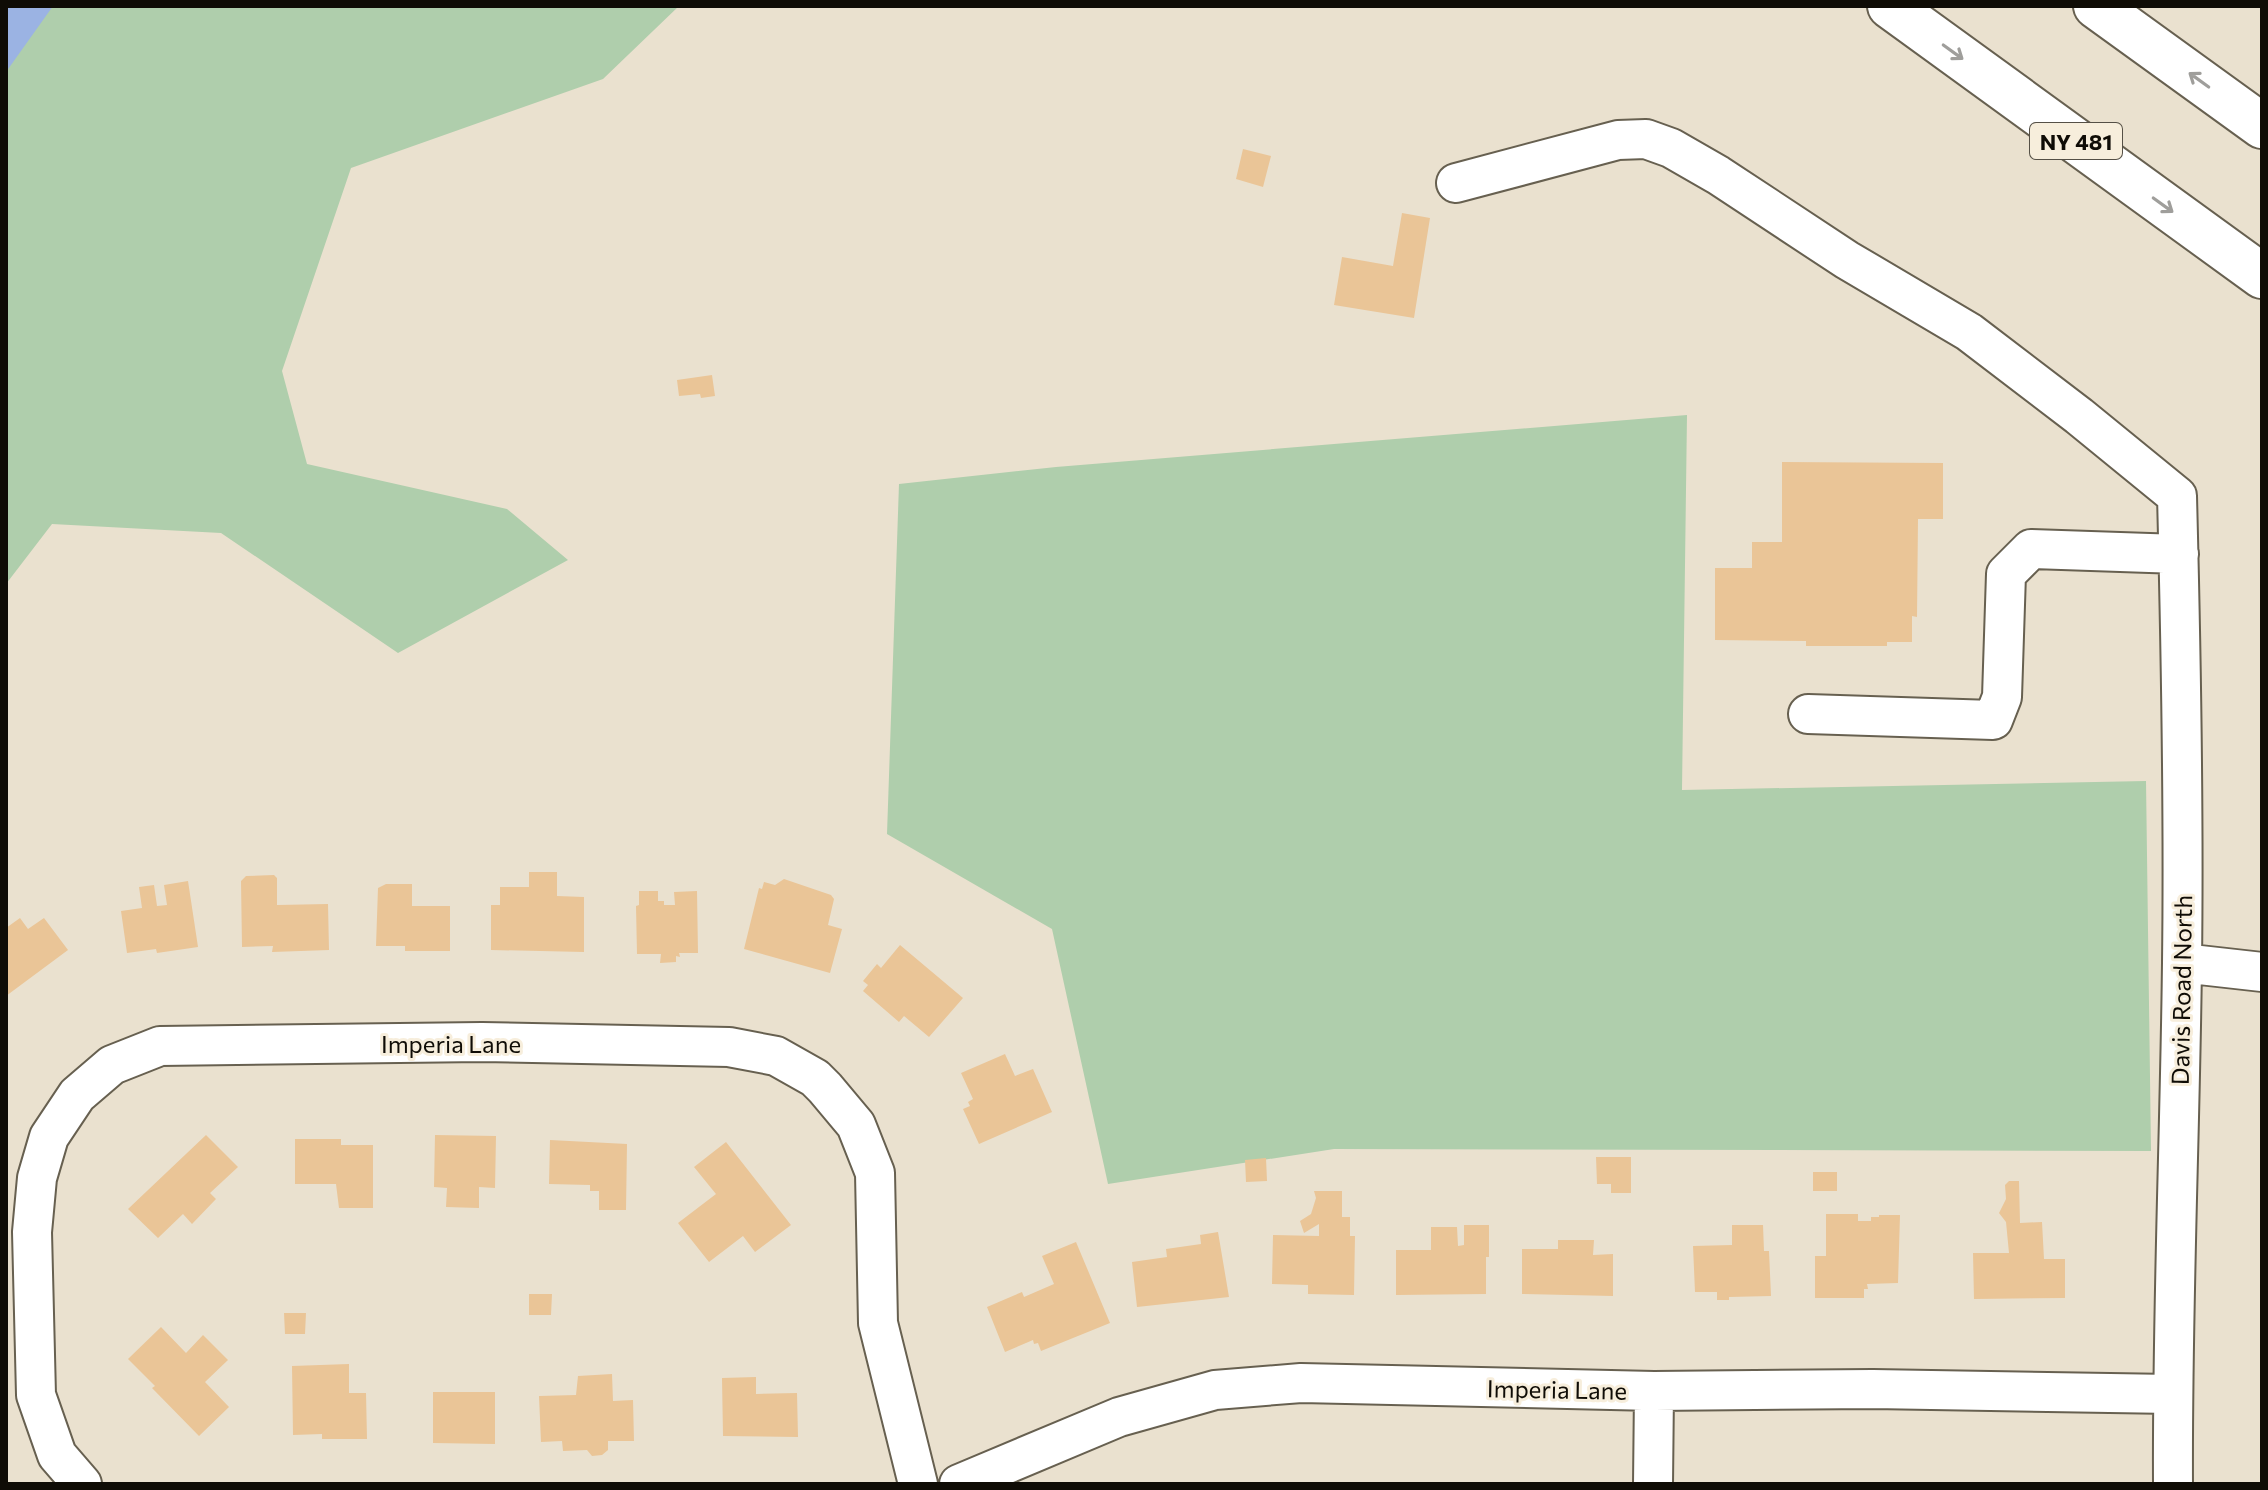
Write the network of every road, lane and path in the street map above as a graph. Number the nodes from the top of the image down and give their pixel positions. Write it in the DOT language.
graph roads {
  1 [pos="1890,6"];
  2 [pos="2096,6"];
  3 [pos="2262,126"];
  4 [pos="1456,183"];
  5 [pos="2262,276"];
  6 [pos="2179,554"];
  7 [pos="1808,714"];
  8 [pos="2182,963"];
  9 [pos="2262,972"];
  10 [pos="1654,1391"];
  11 [pos="2172,1394"];
  12 [pos="82,1484"];
  13 [pos="918,1484"];
  14 [pos="959,1484"];
  15 [pos="1653,1484"];
  16 [pos="2173,1484"];
  1 -- 5 [label="highway, NY 481, one-way"];
  3 -- 2 [label="highway, one-way"];
  4 -- 6 [label="street, Davis Road North"];
  6 -- 7 [label="street"];
  6 -- 8 [label="street, Davis Road North"];
  8 -- 9 [label="street"];
  8 -- 11 [label="street, Davis Road North"];
  10 -- 11 [label="street, Imperia Lane"];
  10 -- 14 [label="street, Imperia Lane"];
  10 -- 15 [label="street"];
  11 -- 16 [label="street, Davis Road North"];
  12 -- 13 [label="street, Imperia Lane"];
}
